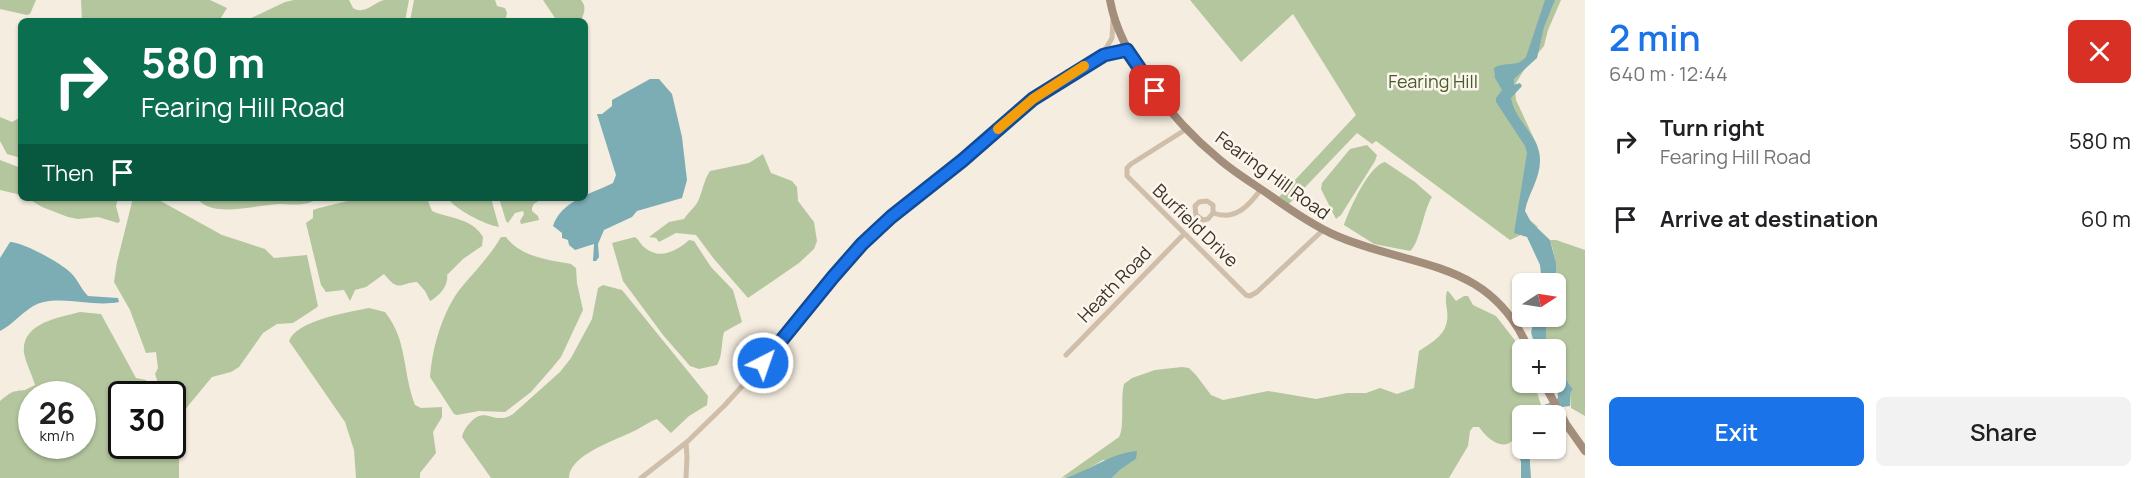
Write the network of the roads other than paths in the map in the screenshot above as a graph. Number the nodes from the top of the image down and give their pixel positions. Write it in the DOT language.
graph roads {
  1 [pos="1110,0"];
  2 [pos="1113,14"];
  3 [pos="1127,50"];
  4 [pos="1101,57"];
  5 [pos="1188,128"];
  6 [pos="1261,189"];
  7 [pos="1213,213"];
  8 [pos="1323,230"];
  9 [pos="1184,234"];
  10 [pos="1523,339"];
  11 [pos="1066,355"];
  12 [pos="1548,393"];
  13 [pos="686,443"];
  14 [pos="1585,451"];
  15 [pos="641,478"];
  16 [pos="686,478"];
  1 -- 2 [label="main road, Fearing Hill Road"];
  2 -- 3 [label="main road, Fearing Hill Road"];
  2 -- 4 [label="street"];
  3 -- 4 [label="street"];
  3 -- 5 [label="main road, Fearing Hill Road"];
  4 -- 13 [label="street"];
  5 -- 6 [label="main road, Fearing Hill Road"];
  5 -- 9 [label="street, Burfield Drive"];
  6 -- 7 [label="street"];
  6 -- 8 [label="main road, Fearing Hill Road"];
  8 -- 9 [label="street, Burfield Drive"];
  8 -- 10 [label="main road, Fearing Hill Road"];
  9 -- 11 [label="street, Heath Road"];
  12 -- 14 [label="main road"];
  13 -- 15 [label="street"];
  13 -- 16 [label="street"];
}
